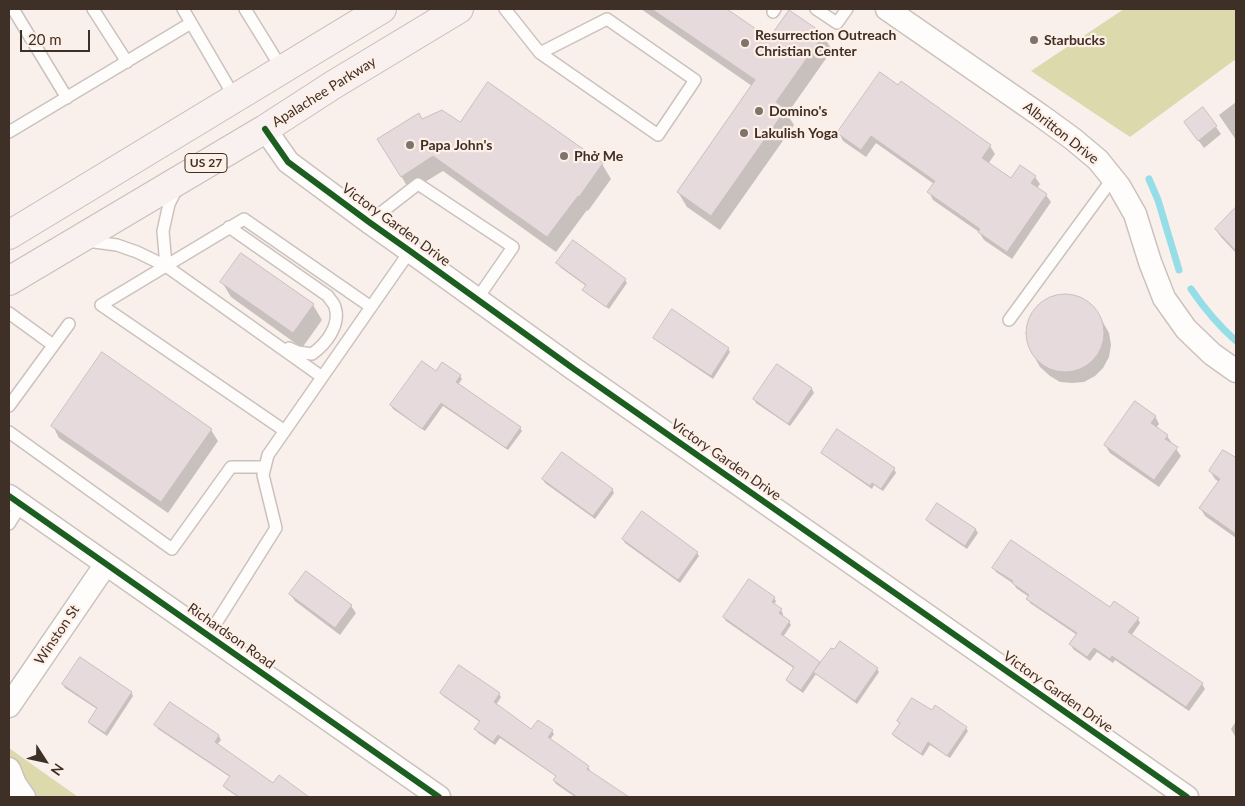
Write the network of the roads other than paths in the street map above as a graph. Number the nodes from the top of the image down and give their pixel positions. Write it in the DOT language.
graph roads {
  1 [pos="13,9"];
  2 [pos="93,9"];
  3 [pos="183,9"];
  4 [pos="245,9"];
  5 [pos="382,9"];
  6 [pos="459,9"];
  7 [pos="505,9"];
  8 [pos="816,9"];
  9 [pos="847,9"];
  10 [pos="887,9"];
  11 [pos="191,23"];
  12 [pos="540,53"];
  13 [pos="127,62"];
  14 [pos="282,69"];
  15 [pos="67,98"];
  16 [pos="236,98"];
  17 [pos="265,129"];
  18 [pos="9,132"];
  19 [pos="182,177"];
  20 [pos="1112,178"];
  21 [pos="369,222"];
  22 [pos="229,227"];
  23 [pos="9,236"];
  24 [pos="78,240"];
  25 [pos="410,251"];
  26 [pos="166,266"];
  27 [pos="9,281"];
  28 [pos="477,299"];
  29 [pos="371,307"];
  30 [pos="9,313"];
  31 [pos="1009,320"];
  32 [pos="69,324"];
  33 [pos="275,343"];
  34 [pos="53,345"];
  35 [pos="1236,371"];
  36 [pos="322,377"];
  37 [pos="9,406"];
  38 [pos="285,431"];
  39 [pos="9,432"];
  40 [pos="265,468"];
  41 [pos="15,500"];
  42 [pos="9,524"];
  43 [pos="106,564"];
  44 [pos="208,636"];
  45 [pos="9,706"];
  46 [pos="9,769"];
  47 [pos="24,797"];
  48 [pos="439,797"];
  49 [pos="1186,797"];
  1 -- 15 [label="lane"];
  2 -- 13 [label="lane"];
  3 -- 11 [label="lane"];
  4 -- 14 [label="lane"];
  5 -- 14 [label="main road"];
  6 -- 17 [label="main road, Apalachee Parkway / US 27"];
  7 -- 12 [label="lane"];
  8 -- 9 [label="lane"];
  10 -- 20 [label="street, Albritton Drive"];
  11 -- 13 [label="lane"];
  11 -- 16 [label="lane"];
  12 -- 12 [label="lane"];
  13 -- 15 [label="lane"];
  14 -- 16 [label="main road"];
  14 -- 17 [label="main road"];
  15 -- 18 [label="lane"];
  16 -- 23 [label="main road"];
  17 -- 19 [label="main road, Apalachee Parkway / US 27"];
  17 -- 21 [label="street, Victory Garden Drive"];
  19 -- 24 [label="main road, Apalachee Parkway / US 27"];
  19 -- 26 [label="lane"];
  20 -- 31 [label="lane"];
  20 -- 35 [label="street, Albritton Drive"];
  21 -- 25 [label="street, Victory Garden Drive"];
  21 -- 28 [label="lane"];
  22 -- 26 [label="lane"];
  22 -- 29 [label="lane"];
  22 -- 33 [label="lane"];
  24 -- 26 [label="lane"];
  24 -- 27 [label="main road, Apalachee Parkway / US 27"];
  25 -- 28 [label="street, Victory Garden Drive"];
  25 -- 29 [label="lane"];
  26 -- 33 [label="lane"];
  26 -- 38 [label="lane"];
  28 -- 49 [label="street, Victory Garden Drive"];
  29 -- 36 [label="lane"];
  30 -- 34 [label="lane"];
  32 -- 34 [label="lane"];
  33 -- 36 [label="lane"];
  34 -- 37 [label="lane"];
  36 -- 38 [label="lane"];
  38 -- 40 [label="lane"];
  39 -- 40 [label="lane"];
  40 -- 44 [label="lane"];
  41 -- 42 [label="lane"];
  41 -- 43 [label="street, Richardson Road"];
  43 -- 44 [label="street, Richardson Road"];
  43 -- 45 [label="street, Winston St"];
  44 -- 48 [label="street, Richardson Road"];
  46 -- 47 [label="street"];
}
